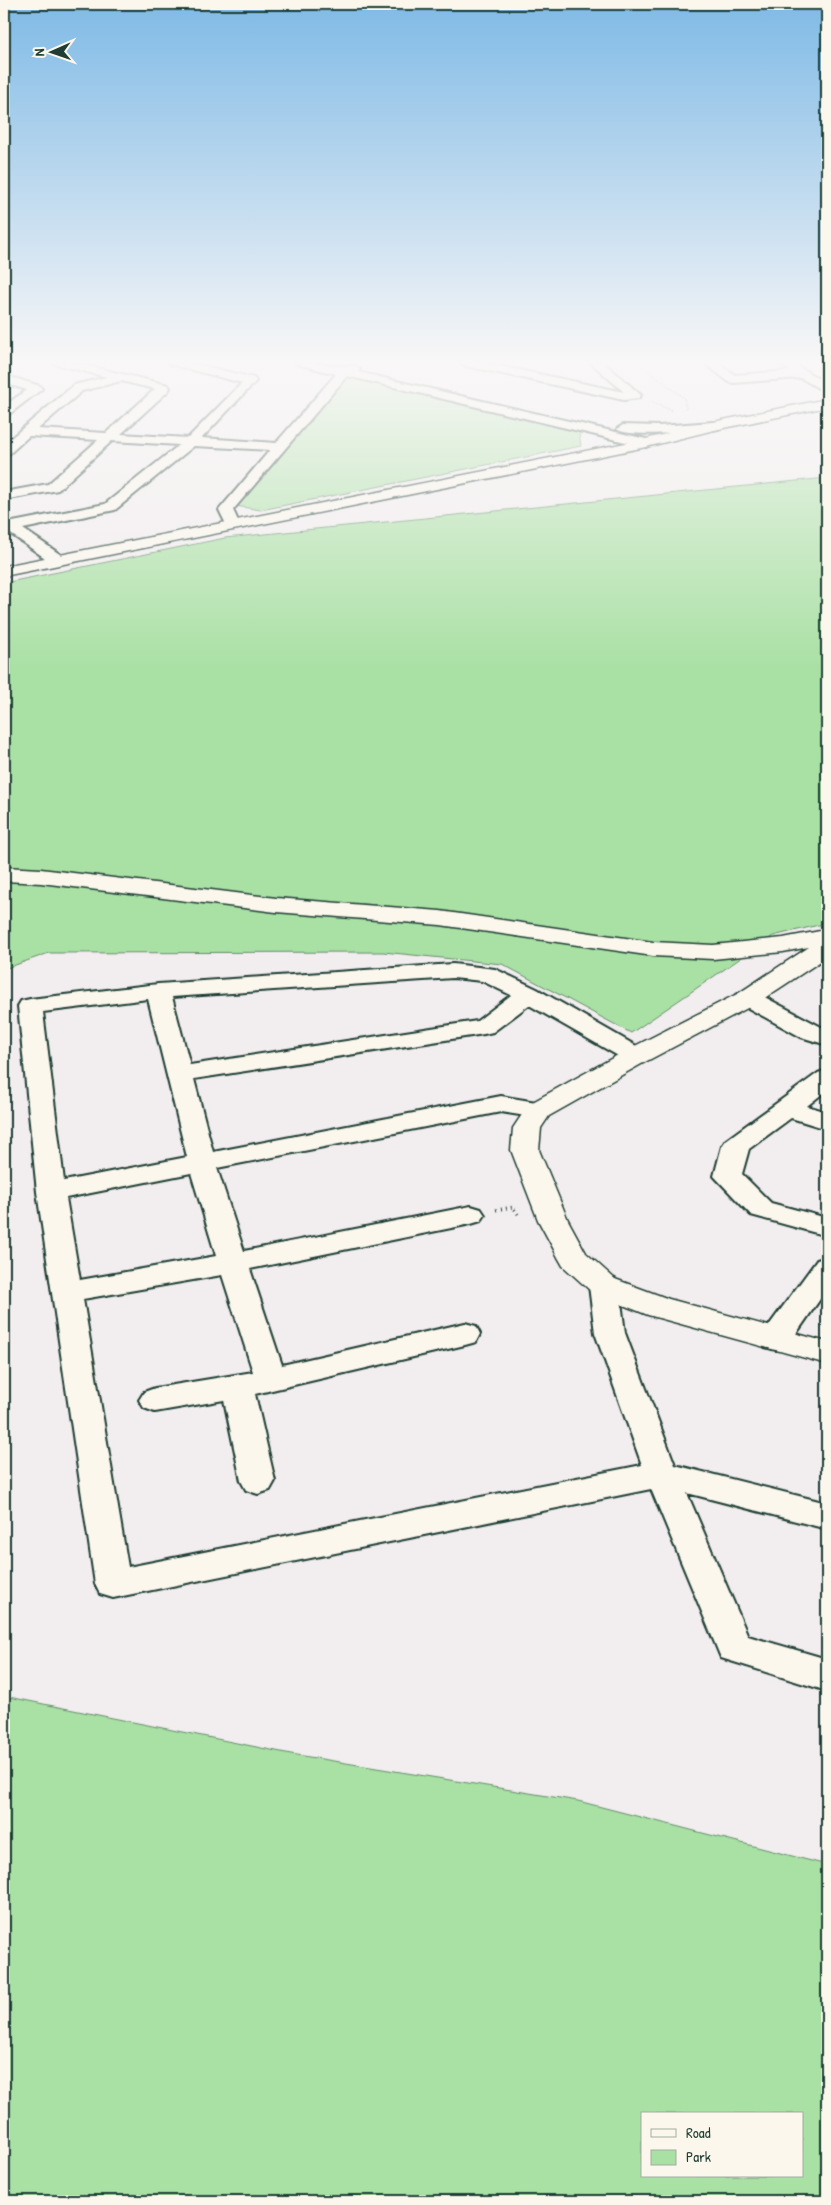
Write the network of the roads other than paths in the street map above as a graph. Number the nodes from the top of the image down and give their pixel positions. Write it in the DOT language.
graph roads {
  1 [pos="78,465"];
  2 [pos="162,465"];
  3 [pos="265,465"];
  4 [pos="536,465"];
  5 [pos="4,496"];
  6 [pos="233,525"];
  7 [pos="6,526"];
  8 [pos="58,560"];
  9 [pos="4,571"];
  10 [pos="4,874"];
  11 [pos="827,939"];
  12 [pos="827,948"];
  13 [pos="158,991"];
  14 [pos="528,994"];
  15 [pos="748,998"];
  16 [pos="827,1038"];
  17 [pos="636,1056"];
  18 [pos="179,1074"];
  19 [pos="827,1078"];
  20 [pos="787,1108"];
  21 [pos="539,1110"];
  22 [pos="827,1121"];
  23 [pos="202,1163"];
  24 [pos="51,1192"];
  25 [pos="471,1215"];
  26 [pos="827,1227"];
  27 [pos="233,1263"];
  28 [pos="827,1267"];
  29 [pos="604,1286"];
  30 [pos="67,1292"];
  31 [pos="466,1334"];
  32 [pos="776,1339"];
  33 [pos="827,1353"];
  34 [pos="271,1379"];
  35 [pos="237,1387"];
  36 [pos="155,1400"];
  37 [pos="662,1474"];
  38 [pos="258,1481"];
  39 [pos="827,1516"];
  40 [pos="827,1675"];
  1 -- 5 [label="street"];
  2 -- 7 [label="street"];
  3 -- 6 [label="street"];
  4 -- 6 [label="street"];
  6 -- 8 [label="street"];
  7 -- 8 [label="street"];
  8 -- 9 [label="street"];
  10 -- 11 [label="street"];
  12 -- 15 [label="street"];
  13 -- 14 [label="street"];
  13 -- 18 [label="street"];
  13 -- 24 [label="street"];
  14 -- 17 [label="street"];
  14 -- 18 [label="street"];
  15 -- 16 [label="street"];
  15 -- 17 [label="street"];
  17 -- 21 [label="street"];
  18 -- 23 [label="street"];
  19 -- 20 [label="street"];
  20 -- 22 [label="street"];
  20 -- 26 [label="street"];
  21 -- 23 [label="street"];
  21 -- 29 [label="street"];
  23 -- 24 [label="street"];
  23 -- 27 [label="street"];
  24 -- 30 [label="street"];
  25 -- 27 [label="street"];
  27 -- 30 [label="street"];
  27 -- 34 [label="street"];
  28 -- 32 [label="street"];
  29 -- 32 [label="street"];
  29 -- 37 [label="street"];
  30 -- 37 [label="street"];
  31 -- 34 [label="street"];
  32 -- 33 [label="street"];
  34 -- 35 [label="street"];
  35 -- 36 [label="street"];
  35 -- 38 [label="street"];
  37 -- 39 [label="street"];
  37 -- 40 [label="street"];
}
